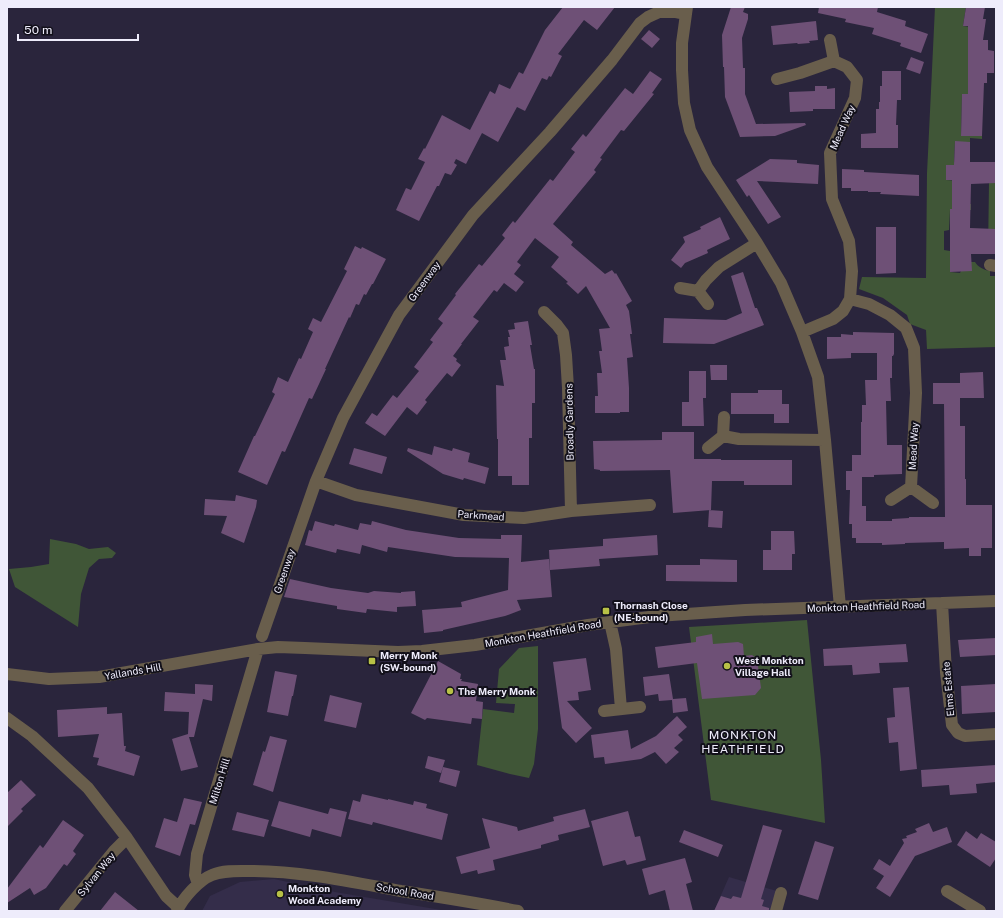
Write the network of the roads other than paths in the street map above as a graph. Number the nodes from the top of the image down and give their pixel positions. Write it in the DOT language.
graph roads {
  1 [pos="686,10"];
  2 [pos="830,40"];
  3 [pos="834,61"];
  4 [pos="777,80"];
  5 [pos="757,243"];
  6 [pos="680,288"];
  7 [pos="698,291"];
  8 [pos="850,299"];
  9 [pos="708,304"];
  10 [pos="544,312"];
  11 [pos="802,332"];
  12 [pos="724,416"];
  13 [pos="723,436"];
  14 [pos="825,440"];
  15 [pos="708,448"];
  16 [pos="316,481"];
  17 [pos="912,487"];
  18 [pos="891,500"];
  19 [pos="933,503"];
  20 [pos="650,505"];
  21 [pos="571,511"];
  22 [pos="996,601"];
  23 [pos="942,603"];
  24 [pos="840,607"];
  25 [pos="610,622"];
  26 [pos="262,636"];
  27 [pos="258,649"];
  28 [pos="7,674"];
  29 [pos="640,707"];
  30 [pos="621,709"];
  31 [pos="604,711"];
  32 [pos="7,718"];
  33 [pos="996,734"];
  34 [pos="128,838"];
  35 [pos="198,884"];
  36 [pos="947,891"];
  37 [pos="781,893"];
  38 [pos="178,909"];
  39 [pos="972,909"];
  40 [pos="65,911"];
  41 [pos="518,911"];
  42 [pos="776,911"];
  1 -- 5 [label="street"];
  1 -- 16 [label="street, Greenway"];
  2 -- 3 [label="street"];
  3 -- 4 [label="street"];
  3 -- 8 [label="street, Mead Way"];
  5 -- 7 [label="street"];
  5 -- 11 [label="street"];
  6 -- 7 [label="street"];
  7 -- 9 [label="street"];
  8 -- 11 [label="street"];
  8 -- 17 [label="street, Mead Way"];
  10 -- 21 [label="street, Broadly Gardens"];
  11 -- 14 [label="street"];
  12 -- 13 [label="street"];
  13 -- 14 [label="street"];
  13 -- 15 [label="street"];
  14 -- 24 [label="street"];
  16 -- 21 [label="street, Parkmead"];
  16 -- 26 [label="street, Greenway"];
  17 -- 18 [label="street"];
  17 -- 19 [label="street"];
  20 -- 21 [label="street, Parkmead"];
  22 -- 23 [label="street, Monkton Heathfield Road"];
  23 -- 24 [label="street, Monkton Heathfield Road"];
  23 -- 33 [label="street, Elms Estate"];
  24 -- 25 [label="street, Monkton Heathfield Road"];
  25 -- 27 [label="street, Monkton Heathfield Road"];
  25 -- 30 [label="street"];
  27 -- 28 [label="street, Yallands Hill"];
  27 -- 35 [label="street, Milton Hill"];
  29 -- 30 [label="street"];
  30 -- 31 [label="street"];
  32 -- 34 [label="street"];
  34 -- 38 [label="street"];
  34 -- 40 [label="street, Sylvan Way"];
  35 -- 38 [label="street"];
  35 -- 41 [label="street, School Road"];
  36 -- 39 [label="street"];
  37 -- 42 [label="street"];
}
